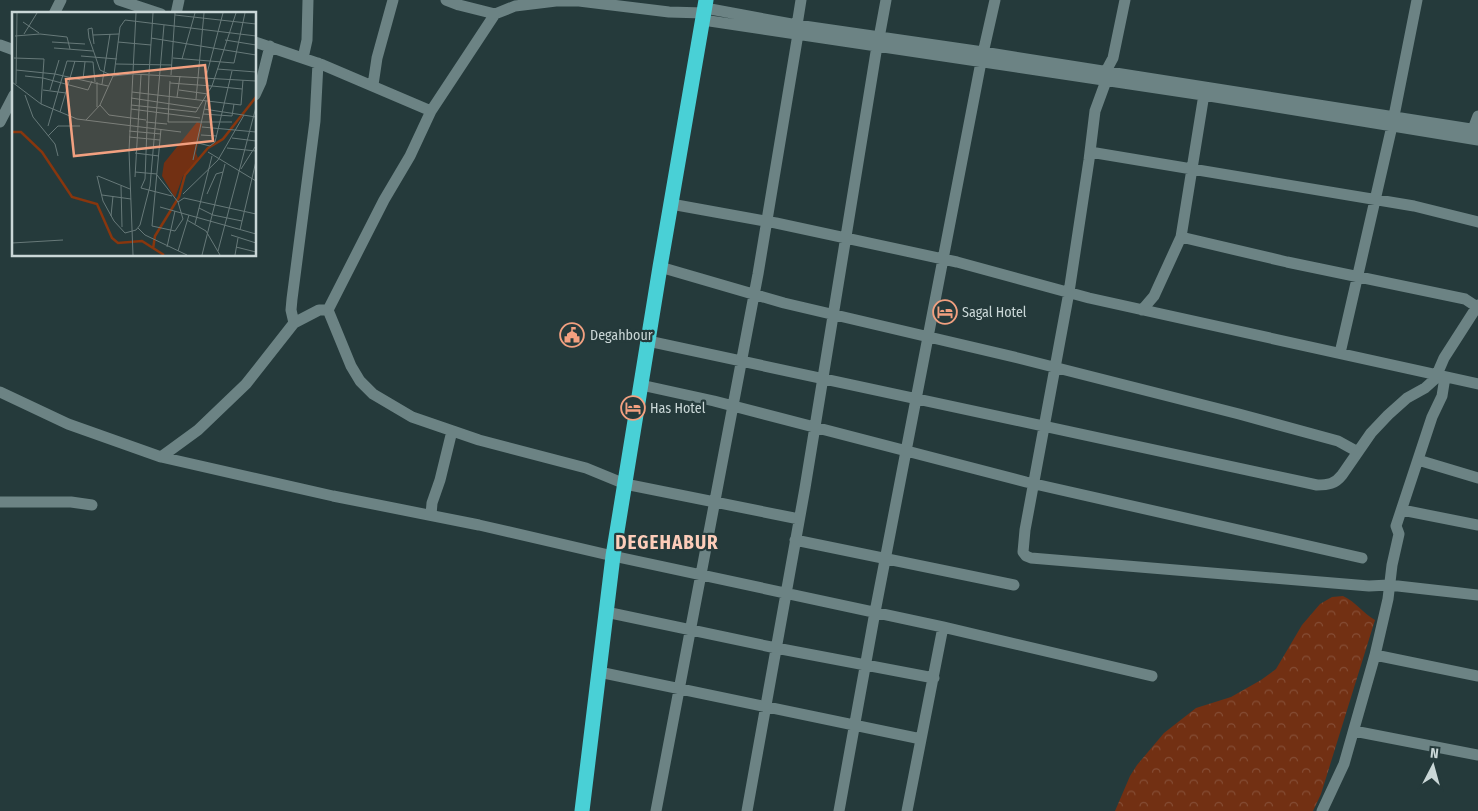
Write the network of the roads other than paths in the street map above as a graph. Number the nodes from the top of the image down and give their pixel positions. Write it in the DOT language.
graph roads {
  1 [pos="61,0"];
  2 [pos="119,0"];
  3 [pos="308,0"];
  4 [pos="393,0"];
  5 [pos="446,0"];
  6 [pos="801,0"];
  7 [pos="886,0"];
  8 [pos="995,0"];
  9 [pos="1125,0"];
  10 [pos="1417,0"];
  11 [pos="502,8"];
  12 [pos="705,10"];
  13 [pos="55,12"];
  14 [pos="154,12"];
  15 [pos="798,30"];
  16 [pos="256,42"];
  17 [pos="878,42"];
  18 [pos="0,45"];
  19 [pos="270,46"];
  20 [pos="12,49"];
  21 [pos="982,57"];
  22 [pos="304,58"];
  23 [pos="318,63"];
  24 [pos="1106,76"];
  25 [pos="373,85"];
  26 [pos="1204,91"];
  27 [pos="256,93"];
  28 [pos="12,99"];
  29 [pos="431,111"];
  30 [pos="1478,116"];
  31 [pos="0,122"];
  32 [pos="1393,122"];
  33 [pos="1475,130"];
  34 [pos="1478,140"];
  35 [pos="1090,152"];
  36 [pos="1192,169"];
  37 [pos="1376,200"];
  38 [pos="671,204"];
  39 [pos="767,222"];
  40 [pos="1478,222"];
  41 [pos="1181,237"];
  42 [pos="846,238"];
  43 [pos="943,259"];
  44 [pos="660,267"];
  45 [pos="1358,277"];
  46 [pos="1069,292"];
  47 [pos="754,294"];
  48 [pos="1477,306"];
  49 [pos="328,310"];
  50 [pos="1142,310"];
  51 [pos="833,314"];
  52 [pos="294,323"];
  53 [pos="928,337"];
  54 [pos="648,341"];
  55 [pos="1340,353"];
  56 [pos="741,362"];
  57 [pos="1055,367"];
  58 [pos="1441,375"];
  59 [pos="823,379"];
  60 [pos="1478,384"];
  61 [pos="641,385"];
  62 [pos="0,392"];
  63 [pos="916,399"];
  64 [pos="733,406"];
  65 [pos="815,427"];
  66 [pos="1044,427"];
  67 [pos="452,431"];
  68 [pos="906,451"];
  69 [pos="1358,452"];
  70 [pos="161,457"];
  71 [pos="1418,460"];
  72 [pos="1478,478"];
  73 [pos="625,484"];
  74 [pos="1034,484"];
  75 [pos="0,502"];
  76 [pos="714,502"];
  77 [pos="92,505"];
  78 [pos="1402,510"];
  79 [pos="431,515"];
  80 [pos="799,519"];
  81 [pos="1478,525"];
  82 [pos="796,540"];
  83 [pos="613,556"];
  84 [pos="886,558"];
  85 [pos="1362,558"];
  86 [pos="700,574"];
  87 [pos="1014,585"];
  88 [pos="1389,585"];
  89 [pos="786,593"];
  90 [pos="1478,596"];
  91 [pos="606,612"];
  92 [pos="875,612"];
  93 [pos="943,627"];
  94 [pos="690,630"];
  95 [pos="776,648"];
  96 [pos="1375,655"];
  97 [pos="866,665"];
  98 [pos="599,672"];
  99 [pos="1152,676"];
  100 [pos="1478,676"];
  101 [pos="934,678"];
  102 [pos="679,689"];
  103 [pos="766,707"];
  104 [pos="855,726"];
  105 [pos="1354,731"];
  106 [pos="920,739"];
  107 [pos="1478,755"];
  108 [pos="582,811"];
  109 [pos="656,811"];
  110 [pos="747,811"];
  111 [pos="840,811"];
  112 [pos="907,811"];
  113 [pos="1322,811"];
  1 -- 13 [label="street"];
  2 -- 14 [label="street"];
  3 -- 22 [label="street"];
  4 -- 25 [label="street"];
  5 -- 11 [label="street"];
  6 -- 15 [label="street"];
  7 -- 17 [label="street"];
  8 -- 21 [label="street"];
  9 -- 24 [label="street"];
  10 -- 32 [label="street"];
  11 -- 12 [label="street"];
  11 -- 29 [label="street"];
  12 -- 15 [label="street"];
  12 -- 38 [label="highway"];
  15 -- 17 [label="street"];
  15 -- 39 [label="street"];
  16 -- 19 [label="street"];
  17 -- 21 [label="street"];
  17 -- 42 [label="street"];
  18 -- 20 [label="street"];
  19 -- 22 [label="street"];
  19 -- 27 [label="street"];
  21 -- 24 [label="street"];
  21 -- 43 [label="street"];
  22 -- 23 [label="street"];
  23 -- 25 [label="street"];
  23 -- 52 [label="street"];
  24 -- 26 [label="street"];
  24 -- 35 [label="street"];
  25 -- 29 [label="street"];
  26 -- 32 [label="street"];
  26 -- 36 [label="street"];
  28 -- 31 [label="street"];
  29 -- 49 [label="street"];
  30 -- 33 [label="street"];
  32 -- 33 [label="street"];
  32 -- 34 [label="street"];
  32 -- 37 [label="street"];
  35 -- 36 [label="street"];
  35 -- 46 [label="street"];
  36 -- 37 [label="street"];
  36 -- 41 [label="street"];
  37 -- 40 [label="street"];
  37 -- 45 [label="street"];
  38 -- 39 [label="street"];
  38 -- 44 [label="highway"];
  39 -- 42 [label="street"];
  39 -- 47 [label="street"];
  41 -- 45 [label="street"];
  41 -- 50 [label="street"];
  42 -- 43 [label="street"];
  42 -- 51 [label="street"];
  43 -- 46 [label="street"];
  43 -- 53 [label="street"];
  44 -- 47 [label="street"];
  44 -- 54 [label="highway"];
  45 -- 48 [label="street"];
  45 -- 55 [label="street"];
  46 -- 50 [label="street"];
  46 -- 57 [label="street"];
  47 -- 51 [label="street"];
  47 -- 56 [label="street"];
  48 -- 58 [label="street"];
  49 -- 52 [label="street"];
  49 -- 67 [label="street"];
  50 -- 55 [label="street"];
  51 -- 53 [label="street"];
  51 -- 59 [label="street"];
  52 -- 70 [label="street"];
  53 -- 57 [label="street"];
  53 -- 63 [label="street"];
  54 -- 56 [label="street"];
  54 -- 61 [label="highway"];
  55 -- 58 [label="street"];
  56 -- 59 [label="street"];
  56 -- 64 [label="street"];
  57 -- 66 [label="street"];
  57 -- 69 [label="street"];
  58 -- 60 [label="street"];
  58 -- 69 [label="street"];
  58 -- 71 [label="street"];
  59 -- 63 [label="street"];
  59 -- 65 [label="street"];
  61 -- 64 [label="street"];
  61 -- 73 [label="highway"];
  62 -- 70 [label="street"];
  63 -- 66 [label="street"];
  63 -- 68 [label="street"];
  64 -- 65 [label="street"];
  64 -- 76 [label="street"];
  65 -- 68 [label="street"];
  65 -- 80 [label="street"];
  66 -- 69 [label="street"];
  66 -- 74 [label="street"];
  67 -- 73 [label="street"];
  67 -- 79 [label="street"];
  68 -- 74 [label="street"];
  68 -- 84 [label="street"];
  70 -- 79 [label="street"];
  71 -- 72 [label="street"];
  71 -- 78 [label="street"];
  73 -- 76 [label="street"];
  73 -- 83 [label="highway"];
  74 -- 85 [label="street"];
  74 -- 88 [label="street"];
  75 -- 77 [label="street"];
  76 -- 80 [label="street"];
  76 -- 86 [label="street"];
  78 -- 81 [label="street"];
  78 -- 88 [label="street"];
  79 -- 83 [label="street"];
  80 -- 82 [label="street"];
  82 -- 84 [label="street"];
  82 -- 89 [label="street"];
  83 -- 86 [label="street"];
  83 -- 91 [label="highway"];
  84 -- 87 [label="street"];
  84 -- 92 [label="street"];
  86 -- 89 [label="street"];
  86 -- 94 [label="street"];
  88 -- 90 [label="street"];
  88 -- 96 [label="street"];
  89 -- 92 [label="street"];
  89 -- 95 [label="street"];
  91 -- 94 [label="street"];
  91 -- 98 [label="highway"];
  92 -- 93 [label="street"];
  92 -- 97 [label="street"];
  93 -- 99 [label="street"];
  93 -- 101 [label="street"];
  94 -- 95 [label="street"];
  94 -- 102 [label="street"];
  95 -- 97 [label="street"];
  95 -- 103 [label="street"];
  96 -- 100 [label="street"];
  96 -- 105 [label="street"];
  97 -- 101 [label="street"];
  97 -- 104 [label="street"];
  98 -- 102 [label="street"];
  98 -- 108 [label="highway"];
  101 -- 106 [label="street"];
  102 -- 103 [label="street"];
  102 -- 109 [label="street"];
  103 -- 104 [label="street"];
  103 -- 110 [label="street"];
  104 -- 106 [label="street"];
  104 -- 111 [label="street"];
  105 -- 107 [label="street"];
  105 -- 113 [label="street"];
  106 -- 112 [label="street"];
}
